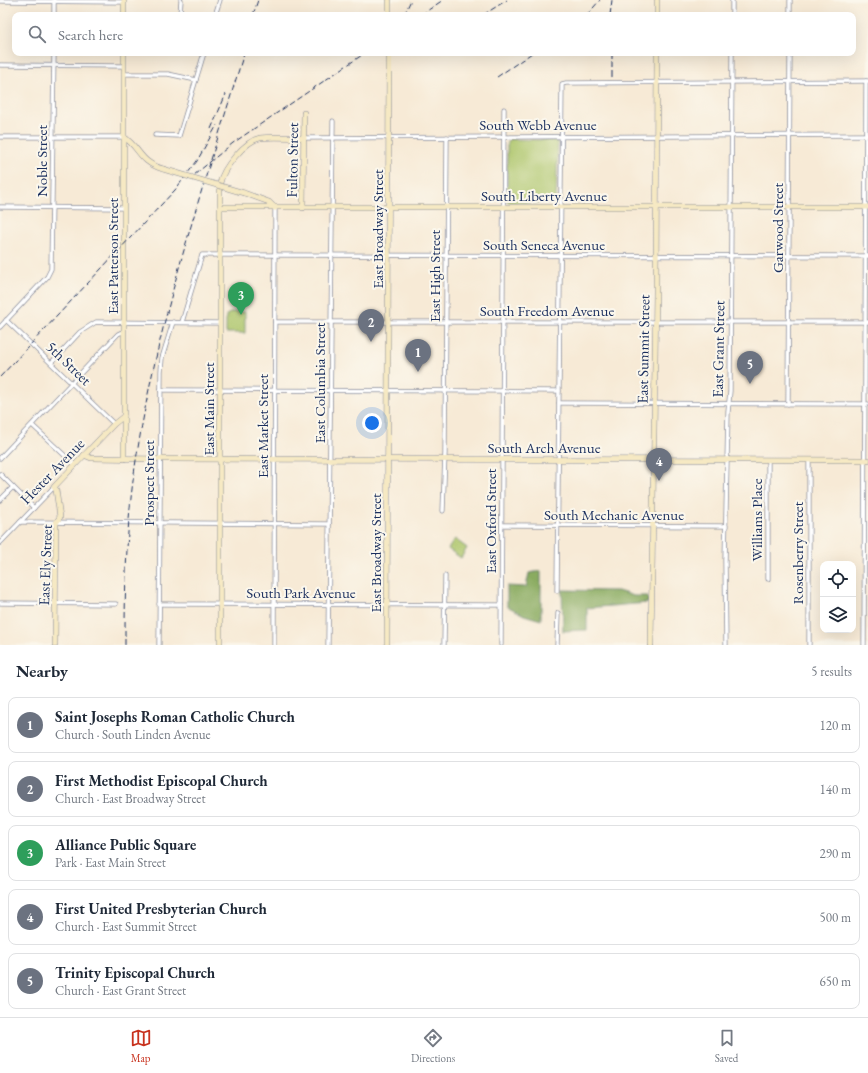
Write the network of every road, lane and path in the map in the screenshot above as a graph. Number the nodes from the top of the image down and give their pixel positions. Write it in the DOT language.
graph roads {
  1 [pos="180,0"];
  2 [pos="220,0"];
  3 [pos="389,0"];
  4 [pos="657,0"];
  5 [pos="732,0"];
  6 [pos="790,0"];
  7 [pos="0,1"];
  8 [pos="54,1"];
  9 [pos="124,1"];
  10 [pos="54,12"];
  11 [pos="124,12"];
  12 [pos="180,12"];
  13 [pos="216,12"];
  14 [pos="389,12"];
  15 [pos="657,12"];
  16 [pos="732,12"];
  17 [pos="790,12"];
  18 [pos="54,56"];
  19 [pos="124,56"];
  20 [pos="203,56"];
  21 [pos="389,56"];
  22 [pos="657,56"];
  23 [pos="732,56"];
  24 [pos="790,56"];
  25 [pos="0,65"];
  26 [pos="54,65"];
  27 [pos="124,66"];
  28 [pos="124,74"];
  29 [pos="196,80"];
  30 [pos="867,81"];
  31 [pos="657,82"];
  32 [pos="732,82"];
  33 [pos="790,82"];
  34 [pos="504,109"];
  35 [pos="304,113"];
  36 [pos="333,121"];
  37 [pos="155,135"];
  38 [pos="0,136"];
  39 [pos="561,136"];
  40 [pos="657,136"];
  41 [pos="732,136"];
  42 [pos="789,136"];
  43 [pos="866,136"];
  44 [pos="53,137"];
  45 [pos="389,137"];
  46 [pos="447,137"];
  47 [pos="504,137"];
  48 [pos="124,138"];
  49 [pos="304,138"];
  50 [pos="333,138"];
  51 [pos="223,173"];
  52 [pos="0,207"];
  53 [pos="52,207"];
  54 [pos="220,207"];
  55 [pos="389,207"];
  56 [pos="447,207"];
  57 [pos="504,207"];
  58 [pos="560,207"];
  59 [pos="657,207"];
  60 [pos="732,207"];
  61 [pos="789,207"];
  62 [pos="866,207"];
  63 [pos="124,208"];
  64 [pos="275,208"];
  65 [pos="303,208"];
  66 [pos="332,208"];
  67 [pos="332,255"];
  68 [pos="560,255"];
  69 [pos="220,256"];
  70 [pos="275,256"];
  71 [pos="388,256"];
  72 [pos="446,256"];
  73 [pos="504,256"];
  74 [pos="656,256"];
  75 [pos="732,256"];
  76 [pos="789,256"];
  77 [pos="866,256"];
  78 [pos="6,320"];
  79 [pos="124,322"];
  80 [pos="173,322"];
  81 [pos="182,322"];
  82 [pos="275,322"];
  83 [pos="331,322"];
  84 [pos="388,322"];
  85 [pos="446,322"];
  86 [pos="503,322"];
  87 [pos="560,322"];
  88 [pos="655,322"];
  89 [pos="731,322"];
  90 [pos="788,322"];
  91 [pos="866,322"];
  92 [pos="220,323"];
  93 [pos="0,326"];
  94 [pos="124,331"];
  95 [pos="51,363"];
  96 [pos="72,383"];
  97 [pos="160,390"];
  98 [pos="220,391"];
  99 [pos="275,391"];
  100 [pos="331,391"];
  101 [pos="388,391"];
  102 [pos="446,391"];
  103 [pos="503,391"];
  104 [pos="559,391"];
  105 [pos="559,403"];
  106 [pos="654,404"];
  107 [pos="729,404"];
  108 [pos="788,404"];
  109 [pos="866,404"];
  110 [pos="124,416"];
  111 [pos="114,424"];
  112 [pos="32,425"];
  113 [pos="84,455"];
  114 [pos="0,458"];
  115 [pos="124,459"];
  116 [pos="160,459"];
  117 [pos="220,459"];
  118 [pos="274,459"];
  119 [pos="330,459"];
  120 [pos="388,459"];
  121 [pos="445,459"];
  122 [pos="502,459"];
  123 [pos="559,459"];
  124 [pos="652,460"];
  125 [pos="727,460"];
  126 [pos="768,460"];
  127 [pos="809,460"];
  128 [pos="866,460"];
  129 [pos="75,465"];
  130 [pos="0,474"];
  131 [pos="13,487"];
  132 [pos="54,487"];
  133 [pos="0,500"];
  134 [pos="34,508"];
  135 [pos="443,511"];
  136 [pos="20,522"];
  137 [pos="56,523"];
  138 [pos="159,523"];
  139 [pos="220,523"];
  140 [pos="274,523"];
  141 [pos="330,524"];
  142 [pos="502,525"];
  143 [pos="558,525"];
  144 [pos="726,526"];
  145 [pos="652,527"];
  146 [pos="0,544"];
  147 [pos="445,576"];
  148 [pos="768,579"];
  149 [pos="557,591"];
  150 [pos="0,603"];
  151 [pos="55,603"];
  152 [pos="116,604"];
  153 [pos="159,604"];
  154 [pos="220,604"];
  155 [pos="274,604"];
  156 [pos="329,604"];
  157 [pos="387,604"];
  158 [pos="444,604"];
  159 [pos="501,605"];
  160 [pos="558,613"];
  161 [pos="55,645"];
  162 [pos="159,645"];
  163 [pos="220,645"];
  164 [pos="274,645"];
  165 [pos="328,645"];
  166 [pos="387,645"];
  167 [pos="444,645"];
  168 [pos="501,645"];
  169 [pos="558,645"];
  170 [pos="651,645"];
  171 [pos="726,645"];
  172 [pos="809,645"];
  173 [pos="864,645"];
  1 -- 12 [label="street"];
  2 -- 13 [label="street"];
  3 -- 14 [label="street"];
  4 -- 15 [label="street"];
  5 -- 16 [label="street"];
  6 -- 17 [label="street"];
  7 -- 8 [label="street"];
  8 -- 9 [label="street"];
  8 -- 10 [label="street"];
  9 -- 11 [label="street"];
  18 -- 26 [label="street, Noble Street"];
  19 -- 27 [label="street, East Patterson Street"];
  20 -- 29 [label="street"];
  21 -- 45 [label="street, East Broadway Street"];
  22 -- 31 [label="street, East Summit Street"];
  23 -- 32 [label="street, East Grant Street"];
  24 -- 33 [label="street, Garwood Street"];
  25 -- 26 [label="street"];
  26 -- 27 [label="street"];
  26 -- 44 [label="street, Noble Street"];
  27 -- 28 [label="street, East Patterson Street"];
  28 -- 29 [label="street"];
  28 -- 48 [label="street, East Patterson Street"];
  29 -- 37 [label="street"];
  30 -- 33 [label="street"];
  30 -- 43 [label="street"];
  31 -- 32 [label="street"];
  31 -- 39 [label="street"];
  31 -- 40 [label="street, East Summit Street"];
  32 -- 33 [label="street"];
  32 -- 41 [label="street, East Grant Street"];
  33 -- 42 [label="street, Garwood Street"];
  34 -- 47 [label="street, East Oxford Street"];
  35 -- 49 [label="street, Fulton Street"];
  36 -- 50 [label="street, East Columbia Street"];
  38 -- 44 [label="street"];
  39 -- 40 [label="street, South Webb Avenue"];
  39 -- 47 [label="street, South Webb Avenue"];
  39 -- 58 [label="street"];
  40 -- 41 [label="street, South Webb Avenue"];
  40 -- 59 [label="street, East Summit Street"];
  41 -- 42 [label="street, South Webb Avenue"];
  41 -- 60 [label="street, East Grant Street"];
  42 -- 43 [label="street, South Webb Avenue"];
  42 -- 61 [label="street, Garwood Street"];
  43 -- 62 [label="street"];
  44 -- 48 [label="street"];
  44 -- 53 [label="street, Noble Street"];
  45 -- 46 [label="street, South Webb Avenue"];
  45 -- 50 [label="street, South Webb Avenue"];
  45 -- 55 [label="street, East Broadway Street"];
  46 -- 47 [label="street, South Webb Avenue"];
  46 -- 56 [label="street, East High Street"];
  47 -- 57 [label="street, East Oxford Street"];
  48 -- 63 [label="street, East Patterson Street"];
  48 -- 64 [label="street, bridge"];
  49 -- 50 [label="street, South Webb Avenue"];
  49 -- 51 [label="street, South Webb Avenue"];
  49 -- 65 [label="street, Fulton Street"];
  50 -- 66 [label="street, East Columbia Street"];
  51 -- 54 [label="street, East Main Street"];
  52 -- 53 [label="street"];
  53 -- 63 [label="street"];
  53 -- 78 [label="street, Noble Street"];
  54 -- 64 [label="street, South Liberty Avenue"];
  54 -- 69 [label="street, East Main Street"];
  55 -- 56 [label="street, South Liberty Avenue"];
  55 -- 66 [label="street, South Liberty Avenue"];
  55 -- 71 [label="street, East Broadway Street"];
  56 -- 57 [label="street, South Liberty Avenue"];
  56 -- 72 [label="street, East High Street"];
  57 -- 58 [label="street, South Liberty Avenue"];
  57 -- 73 [label="street, East Oxford Street"];
  58 -- 59 [label="street, South Liberty Avenue"];
  58 -- 68 [label="street"];
  59 -- 60 [label="street, South Liberty Avenue"];
  59 -- 74 [label="street, East Summit Street"];
  60 -- 61 [label="street, South Liberty Avenue"];
  60 -- 75 [label="street, East Grant Street"];
  61 -- 62 [label="street, South Liberty Avenue"];
  61 -- 76 [label="street, Garwood Street"];
  62 -- 77 [label="street"];
  63 -- 79 [label="street, East Patterson Street"];
  64 -- 65 [label="street, South Liberty Avenue"];
  64 -- 70 [label="street, East Market Street"];
  65 -- 66 [label="street, South Liberty Avenue"];
  66 -- 67 [label="street, East Columbia Street"];
  67 -- 70 [label="street, South Seneca Avenue"];
  67 -- 71 [label="street, South Seneca Avenue"];
  67 -- 83 [label="street, East Columbia Street"];
  68 -- 73 [label="street, South Seneca Avenue"];
  68 -- 74 [label="street, South Seneca Avenue"];
  68 -- 87 [label="street"];
  69 -- 70 [label="street, South Seneca Avenue"];
  69 -- 81 [label="street, South Seneca Avenue"];
  69 -- 92 [label="street, East Main Street"];
  70 -- 82 [label="street, East Market Street"];
  71 -- 72 [label="street, South Seneca Avenue"];
  71 -- 84 [label="street, East Broadway Street"];
  72 -- 73 [label="street, South Seneca Avenue"];
  72 -- 85 [label="street, East High Street"];
  73 -- 86 [label="street, East Oxford Street"];
  74 -- 75 [label="street, South Seneca Avenue"];
  74 -- 88 [label="street, East Summit Street"];
  75 -- 76 [label="street, South Seneca Avenue"];
  75 -- 89 [label="street, East Grant Street"];
  76 -- 77 [label="street, South Seneca Avenue"];
  76 -- 90 [label="street, Garwood Street"];
  77 -- 91 [label="street"];
  78 -- 93 [label="street"];
  78 -- 95 [label="street, 5th Street"];
  79 -- 80 [label="street"];
  79 -- 94 [label="street, East Patterson Street"];
  79 -- 95 [label="street"];
  80 -- 81 [label="street"];
  80 -- 97 [label="street, Prospect Street"];
  81 -- 92 [label="street"];
  82 -- 83 [label="street, South Freedom Avenue"];
  82 -- 99 [label="street, East Market Street"];
  83 -- 84 [label="street, South Freedom Avenue"];
  83 -- 100 [label="street, East Columbia Street"];
  84 -- 85 [label="street, South Freedom Avenue"];
  84 -- 101 [label="street, East Broadway Street"];
  85 -- 86 [label="street, South Freedom Avenue"];
  85 -- 102 [label="street, East High Street"];
  86 -- 87 [label="street, South Freedom Avenue"];
  86 -- 103 [label="street, East Oxford Street"];
  87 -- 88 [label="street, South Freedom Avenue"];
  87 -- 104 [label="street"];
  88 -- 89 [label="street, South Freedom Avenue"];
  88 -- 106 [label="street, East Summit Street"];
  89 -- 90 [label="street, South Freedom Avenue"];
  89 -- 107 [label="street, East Grant Street"];
  90 -- 91 [label="street, South Freedom Avenue"];
  90 -- 108 [label="street, Garwood Street"];
  91 -- 109 [label="street"];
  92 -- 98 [label="street, East Main Street"];
  94 -- 96 [label="street"];
  94 -- 110 [label="street, East Patterson Street"];
  95 -- 96 [label="street, 5th Street"];
  96 -- 111 [label="street, 5th Street"];
  96 -- 112 [label="street"];
  97 -- 98 [label="street"];
  97 -- 116 [label="street, Prospect Street"];
  98 -- 99 [label="street"];
  98 -- 117 [label="street, East Main Street"];
  99 -- 100 [label="street"];
  99 -- 118 [label="street, East Market Street"];
  100 -- 101 [label="street"];
  100 -- 119 [label="street, East Columbia Street"];
  101 -- 102 [label="street"];
  101 -- 120 [label="street, East Broadway Street"];
  102 -- 103 [label="street"];
  102 -- 121 [label="street, East High Street"];
  103 -- 104 [label="street"];
  103 -- 122 [label="street, East Oxford Street"];
  104 -- 105 [label="street"];
  105 -- 106 [label="street"];
  105 -- 123 [label="street"];
  106 -- 107 [label="street"];
  106 -- 124 [label="street, East Summit Street"];
  107 -- 108 [label="street"];
  107 -- 125 [label="street, East Grant Street"];
  108 -- 109 [label="street"];
  109 -- 128 [label="street"];
  110 -- 111 [label="street, Hester Avenue"];
  110 -- 115 [label="street, East Patterson Street"];
  111 -- 113 [label="street, Hester Avenue"];
  112 -- 114 [label="street"];
  112 -- 129 [label="street"];
  113 -- 115 [label="street, South Arch Avenue"];
  113 -- 129 [label="street, Hester Avenue"];
  115 -- 116 [label="street, South Arch Avenue"];
  116 -- 117 [label="street, South Arch Avenue"];
  116 -- 138 [label="street, Prospect Street"];
  117 -- 118 [label="street, South Arch Avenue"];
  117 -- 139 [label="street, East Main Street"];
  118 -- 119 [label="street, South Arch Avenue"];
  118 -- 140 [label="street, East Market Street"];
  119 -- 120 [label="street, South Arch Avenue"];
  119 -- 141 [label="street, East Columbia Street"];
  120 -- 121 [label="street, South Arch Avenue"];
  120 -- 157 [label="street, East Broadway Street"];
  121 -- 122 [label="street, South Arch Avenue"];
  121 -- 135 [label="street, East High Street"];
  122 -- 123 [label="street, South Arch Avenue"];
  122 -- 142 [label="street, East Oxford Street"];
  123 -- 124 [label="street, South Arch Avenue"];
  123 -- 143 [label="street"];
  124 -- 125 [label="street, South Arch Avenue"];
  124 -- 145 [label="street, East Summit Street"];
  125 -- 126 [label="street, South Arch Avenue"];
  125 -- 144 [label="street, East Grant Street"];
  126 -- 127 [label="street, South Arch Avenue"];
  126 -- 148 [label="street, Williams Place"];
  127 -- 128 [label="street, South Arch Avenue"];
  127 -- 172 [label="street, Rosenberry Street"];
  128 -- 173 [label="street"];
  129 -- 132 [label="street, Hester Avenue"];
  130 -- 131 [label="street"];
  131 -- 133 [label="street"];
  131 -- 134 [label="street"];
  132 -- 134 [label="street, Hester Avenue"];
  132 -- 137 [label="street, East Ely Street"];
  134 -- 136 [label="street, Hester Avenue"];
  136 -- 137 [label="street"];
  136 -- 146 [label="street, Hester Avenue"];
  137 -- 138 [label="street"];
  137 -- 151 [label="street, East Ely Street"];
  138 -- 139 [label="street"];
  138 -- 153 [label="street, Prospect Street"];
  139 -- 140 [label="street"];
  139 -- 154 [label="street, East Main Street"];
  140 -- 141 [label="street"];
  140 -- 155 [label="street, East Market Street"];
  141 -- 156 [label="street, East Columbia Street"];
  142 -- 143 [label="street, South Mechanic Avenue"];
  142 -- 159 [label="street, East Oxford Street"];
  143 -- 145 [label="street, South Mechanic Avenue"];
  143 -- 149 [label="street"];
  144 -- 145 [label="street, South Mechanic Avenue"];
  144 -- 171 [label="street, East Grant Street"];
  145 -- 170 [label="street, East Summit Street"];
  147 -- 158 [label="street"];
  150 -- 151 [label="street"];
  151 -- 152 [label="street"];
  151 -- 161 [label="street, East Ely Street"];
  153 -- 154 [label="street, South Park Avenue"];
  153 -- 162 [label="street, Prospect Street"];
  154 -- 155 [label="street, South Park Avenue"];
  154 -- 163 [label="street, East Main Street"];
  155 -- 156 [label="street, South Park Avenue"];
  155 -- 164 [label="street, East Market Street"];
  156 -- 157 [label="street, South Park Avenue"];
  156 -- 165 [label="street, East Columbia Street"];
  157 -- 158 [label="street, South Park Avenue"];
  157 -- 166 [label="street, East Broadway Street"];
  158 -- 159 [label="street, South Park Avenue"];
  158 -- 167 [label="street"];
  159 -- 168 [label="street, East Oxford Street"];
  160 -- 169 [label="street"];
}
